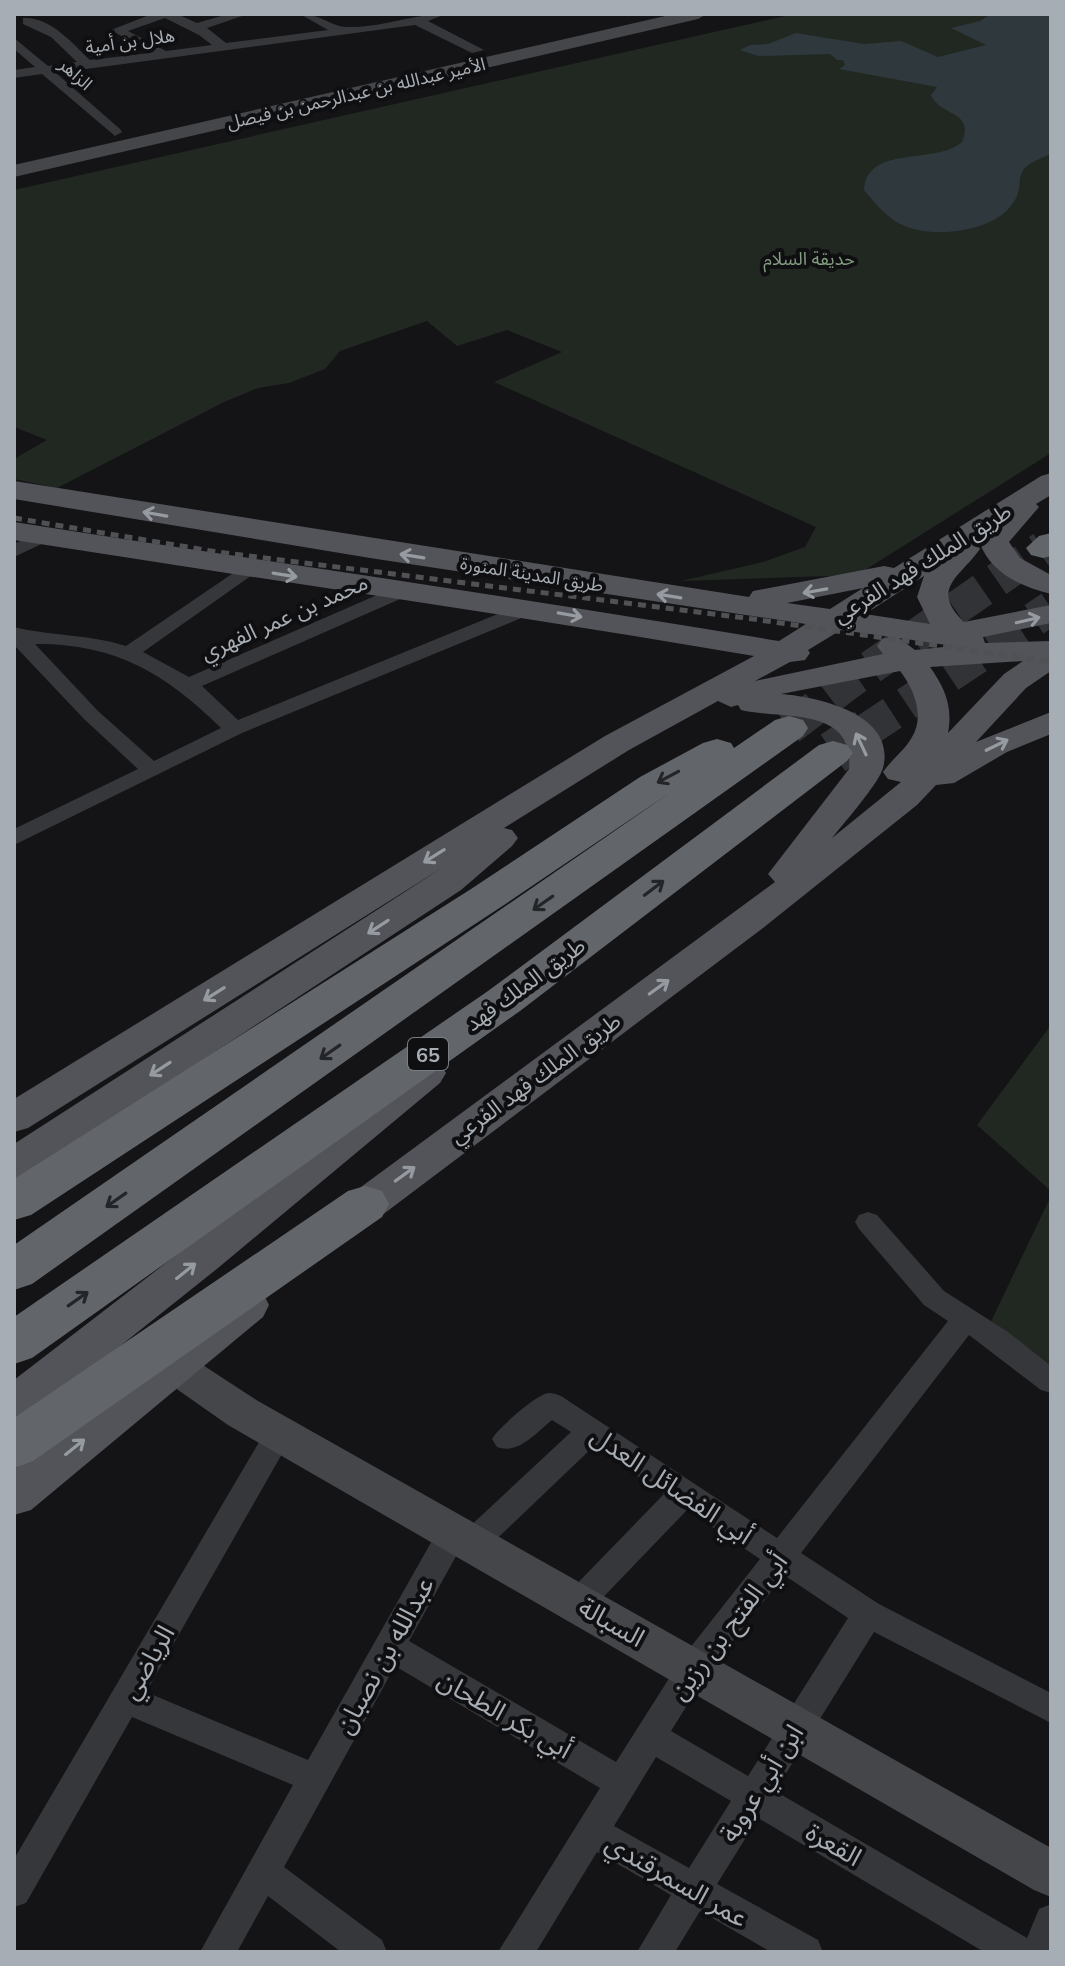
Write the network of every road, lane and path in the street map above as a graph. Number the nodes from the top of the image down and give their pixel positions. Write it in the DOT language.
graph roads {
  1 [pos="49,14"];
  2 [pos="165,14"];
  3 [pos="242,14"];
  4 [pos="306,14"];
  5 [pos="440,14"];
  6 [pos="635,14"];
  7 [pos="698,14"];
  8 [pos="410,17"];
  9 [pos="20,24"];
  10 [pos="195,28"];
  11 [pos="341,31"];
  12 [pos="14,42"];
  13 [pos="223,47"];
  14 [pos="477,50"];
  15 [pos="164,55"];
  16 [pos="87,65"];
  17 [pos="45,70"];
  18 [pos="14,74"];
  19 [pos="115,132"];
  20 [pos="14,155"];
  21 [pos="14,171"];
  22 [pos="1045,486"];
  23 [pos="14,490"];
  24 [pos="28,534"];
  25 [pos="14,551"];
  26 [pos="918,566"];
  27 [pos="248,569"];
  28 [pos="1051,585"];
  29 [pos="400,592"];
  30 [pos="714,603"];
  31 [pos="529,608"];
  32 [pos="1051,614"];
  33 [pos="831,621"];
  34 [pos="667,632"];
  35 [pos="16,636"];
  36 [pos="962,639"];
  37 [pos="130,652"];
  38 [pos="784,652"];
  39 [pos="1051,652"];
  40 [pos="900,657"];
  41 [pos="1033,683"];
  42 [pos="188,685"];
  43 [pos="691,702"];
  44 [pos="1051,722"];
  45 [pos="235,729"];
  46 [pos="617,743"];
  47 [pos="833,753"];
  48 [pos="151,769"];
  49 [pos="905,798"];
  50 [pos="14,838"];
  51 [pos="750,920"];
  52 [pos="504,1001"];
  53 [pos="14,1118"];
  54 [pos="14,1164"];
  55 [pos="14,1202"];
  56 [pos="365,1204"];
  57 [pos="868,1222"];
  58 [pos="14,1271"];
  59 [pos="966,1319"];
  60 [pos="14,1344"];
  61 [pos="175,1367"];
  62 [pos="1051,1382"];
  63 [pos="14,1405"];
  64 [pos="591,1431"];
  65 [pos="279,1433"];
  66 [pos="507,1439"];
  67 [pos="14,1446"];
  68 [pos="684,1493"];
  69 [pos="14,1496"];
  70 [pos="462,1538"];
  71 [pos="780,1556"];
  72 [pos="578,1603"];
  73 [pos="868,1614"];
  74 [pos="389,1646"];
  75 [pos="693,1668"];
  76 [pos="126,1699"];
  77 [pos="1051,1709"];
  78 [pos="796,1726"];
  79 [pos="650,1736"];
  80 [pos="316,1779"];
  81 [pos="621,1783"];
  82 [pos="752,1796"];
  83 [pos="591,1831"];
  84 [pos="265,1873"];
  85 [pos="1051,1874"];
  86 [pos="694,1889"];
  87 [pos="14,1891"];
  88 [pos="1051,1921"];
  89 [pos="218,1952"];
  90 [pos="369,1952"];
  91 [pos="516,1952"];
  92 [pos="655,1952"];
  93 [pos="805,1952"];
  94 [pos="1017,1952"];
  95 [pos="1039,1952"];
  1 -- 9 [label="street"];
  2 -- 10 [label="street"];
  2 -- 15 [label="street"];
  3 -- 10 [label="street"];
  4 -- 11 [label="street"];
  5 -- 8 [label="street, هلال بن أمية"];
  6 -- 14 [label="main road, الأمير عبدالله بن عبدالرحمن بن فيصل"];
  7 -- 21 [label="main road, الأمير عبدالله بن عبدالرحمن بن فيصل"];
  8 -- 11 [label="street, هلال بن أمية"];
  8 -- 14 [label="street"];
  9 -- 16 [label="street, الزاهر"];
  10 -- 13 [label="street"];
  11 -- 13 [label="street, هلال بن أمية"];
  12 -- 17 [label="street, الزاهر"];
  13 -- 15 [label="street, هلال بن أمية"];
  14 -- 19 [label="main road, الأمير عبدالله بن عبدالرحمن بن فيصل"];
  15 -- 16 [label="street, هلال بن أمية"];
  16 -- 17 [label="street, هلال بن أمية"];
  17 -- 18 [label="street, هلال بن أمية"];
  17 -- 19 [label="street, الزاهر"];
  19 -- 20 [label="main road, الأمير عبدالله بن عبدالرحمن بن فيصل"];
  22 -- 26 [label="main road, طريق الملك فهد الفرعي"];
  22 -- 28 [label="main road"];
  22 -- 36 [label="main road"];
  30 -- 23 [label="main road, طريق المدينة المنورة, one-way"];
  24 -- 25 [label="street"];
  24 -- 27 [label="main road, طريق المدينة المنورة"];
  26 -- 30 [label="main road, one-way"];
  26 -- 33 [label="main road, طريق الملك فهد الفرعي"];
  27 -- 29 [label="main road, طريق المدينة المنورة, one-way"];
  27 -- 37 [label="street"];
  29 -- 31 [label="main road, طريق المدينة المنورة"];
  29 -- 42 [label="street, محمد بن عمر الفهري"];
  30 -- 33 [label="main road, طريق المدينة المنورة"];
  31 -- 34 [label="main road, طريق المدينة المنورة, one-way"];
  31 -- 45 [label="street"];
  36 -- 32 [label="main road, one-way"];
  33 -- 36 [label="main road, طريق المدينة المنورة"];
  33 -- 38 [label="main road, طريق الملك فهد الفرعي"];
  33 -- 40 [label="main road"];
  34 -- 38 [label="main road, طريق المدينة المنورة"];
  34 -- 43 [label="main road"];
  35 -- 37 [label="street"];
  35 -- 48 [label="street"];
  36 -- 39 [label="main road"];
  36 -- 40 [label="main road"];
  36 -- 40 [label="main road"];
  36 -- 41 [label="main road"];
  37 -- 42 [label="street"];
  38 -- 40 [label="main road"];
  38 -- 43 [label="main road, طريق الملك فهد الفرعي"];
  39 -- 41 [label="main road, طريق الملك فهد الفرعي"];
  40 -- 41 [label="main road"];
  40 -- 46 [label="main road"];
  40 -- 51 [label="main road"];
  41 -- 49 [label="main road, طريق الملك فهد الفرعي"];
  42 -- 45 [label="street"];
  43 -- 46 [label="main road, طريق الملك فهد الفرعي"];
  49 -- 44 [label="main road, one-way"];
  45 -- 48 [label="street"];
  51 -- 46 [label="main road, one-way"];
  46 -- 53 [label="main road, طريق الملك فهد الفرعي, one-way"];
  46 -- 54 [label="main road, one-way"];
  52 -- 47 [label="highway, طريق الملك فهد / 65, one-way"];
  48 -- 50 [label="street"];
  49 -- 51 [label="main road, طريق الملك فهد الفرعي"];
  56 -- 51 [label="main road, طريق الملك فهد الفرعي, one-way"];
  60 -- 52 [label="highway, طريق الملك فهد / 65, one-way"];
  63 -- 52 [label="main road, one-way"];
  55 -- 58 [label="highway"];
  56 -- 61 [label="main road, طريق الملك فهد الفرعي"];
  56 -- 67 [label="highway"];
  57 -- 59 [label="street"];
  59 -- 62 [label="street"];
  59 -- 71 [label="street, أبي الفتح بن رزين"];
  61 -- 65 [label="main road, السبالة"];
  69 -- 61 [label="main road, طريق الملك فهد الفرعي, one-way"];
  64 -- 66 [label="street, أبي الفضائل العدل"];
  64 -- 68 [label="street, أبي الفضائل العدل"];
  64 -- 70 [label="street, عبدالله بن نصبان"];
  65 -- 70 [label="main road, السبالة"];
  65 -- 76 [label="street, الرياضي"];
  68 -- 71 [label="street, أبي الفضائل العدل"];
  68 -- 72 [label="street"];
  70 -- 72 [label="main road, السبالة"];
  70 -- 74 [label="street, عبدالله بن نصبان"];
  71 -- 73 [label="street, أبي الفضائل العدل"];
  71 -- 75 [label="street, أبي الفتح بن رزين"];
  72 -- 75 [label="main road, السبالة"];
  73 -- 77 [label="street, أبي الفضائل العدل"];
  73 -- 78 [label="street, ابن أبي عروبة"];
  74 -- 80 [label="street, عبدالله بن نصبان"];
  74 -- 81 [label="street, أبي بكر الطحان"];
  75 -- 78 [label="main road, السبالة"];
  75 -- 79 [label="street, أبي الفتح بن رزين"];
  76 -- 80 [label="street"];
  76 -- 87 [label="street, الرياضي"];
  78 -- 82 [label="street, ابن أبي عروبة"];
  78 -- 85 [label="main road, السبالة"];
  79 -- 81 [label="street, أبي الفتح بن رزين"];
  79 -- 82 [label="street, القعرة"];
  80 -- 84 [label="street, عبدالله بن نصبان"];
  81 -- 83 [label="street, أبي الفتح بن رزين"];
  82 -- 86 [label="street, ابن أبي عروبة"];
  82 -- 94 [label="street, القعرة"];
  83 -- 86 [label="street, عمر السمرقندي"];
  83 -- 91 [label="street, أبي الفتح بن رزين"];
  84 -- 89 [label="street, عبدالله بن نصبان"];
  84 -- 90 [label="street"];
  86 -- 92 [label="street, ابن أبي عروبة"];
  86 -- 93 [label="street, عمر السمرقندي"];
  88 -- 95 [label="street"];
}
